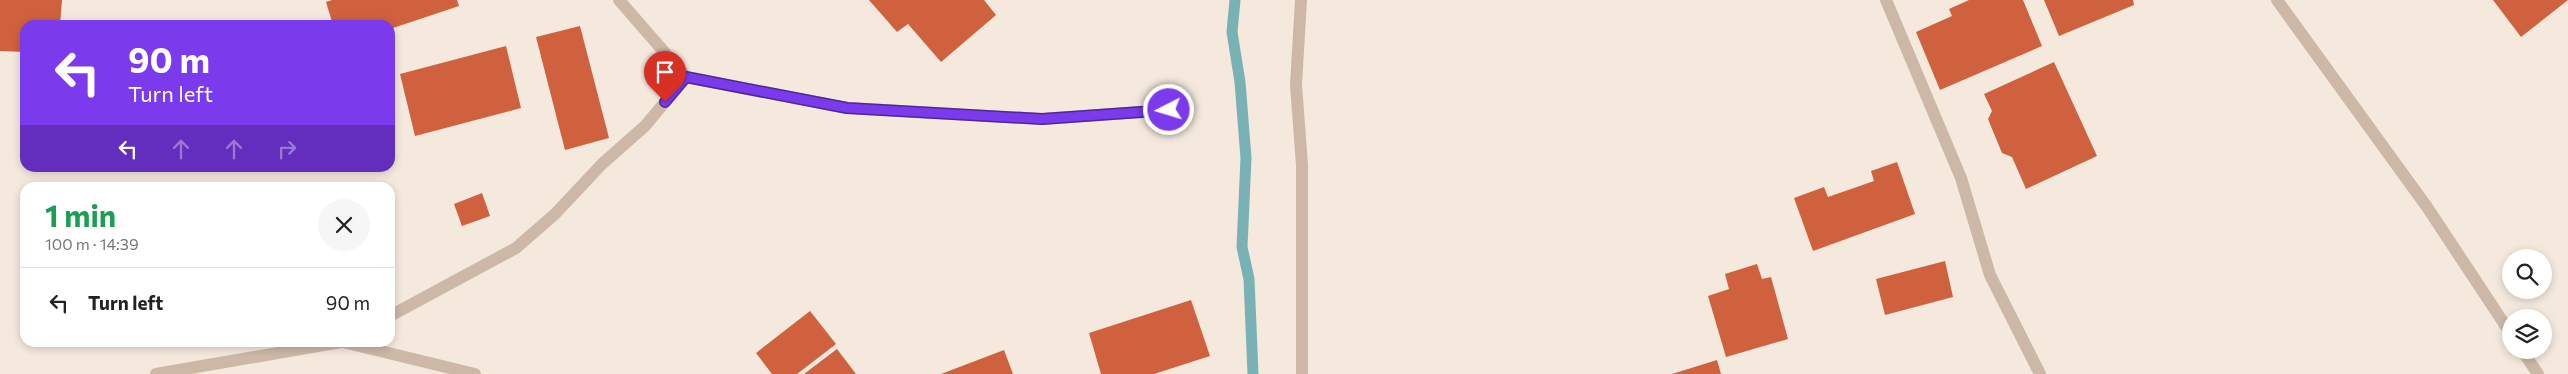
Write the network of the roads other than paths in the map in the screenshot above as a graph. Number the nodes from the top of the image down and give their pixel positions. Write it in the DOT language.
graph roads {
  1 [pos="619,0"];
  2 [pos="1302,0"];
  3 [pos="1886,0"];
  4 [pos="2277,0"];
  5 [pos="686,77"];
  6 [pos="1169,110"];
  7 [pos="395,313"];
  8 [pos="2502,320"];
  9 [pos="313,347"];
  10 [pos="363,347"];
  11 [pos="2528,359"];
  12 [pos="156,374"];
  13 [pos="475,374"];
  14 [pos="1302,374"];
  15 [pos="2040,374"];
  16 [pos="2538,374"];
  1 -- 5 [label="street"];
  2 -- 14 [label="street"];
  3 -- 15 [label="street"];
  4 -- 8 [label="street"];
  5 -- 6 [label="street"];
  5 -- 7 [label="street"];
  9 -- 12 [label="street"];
  10 -- 13 [label="street"];
  11 -- 16 [label="street"];
}
